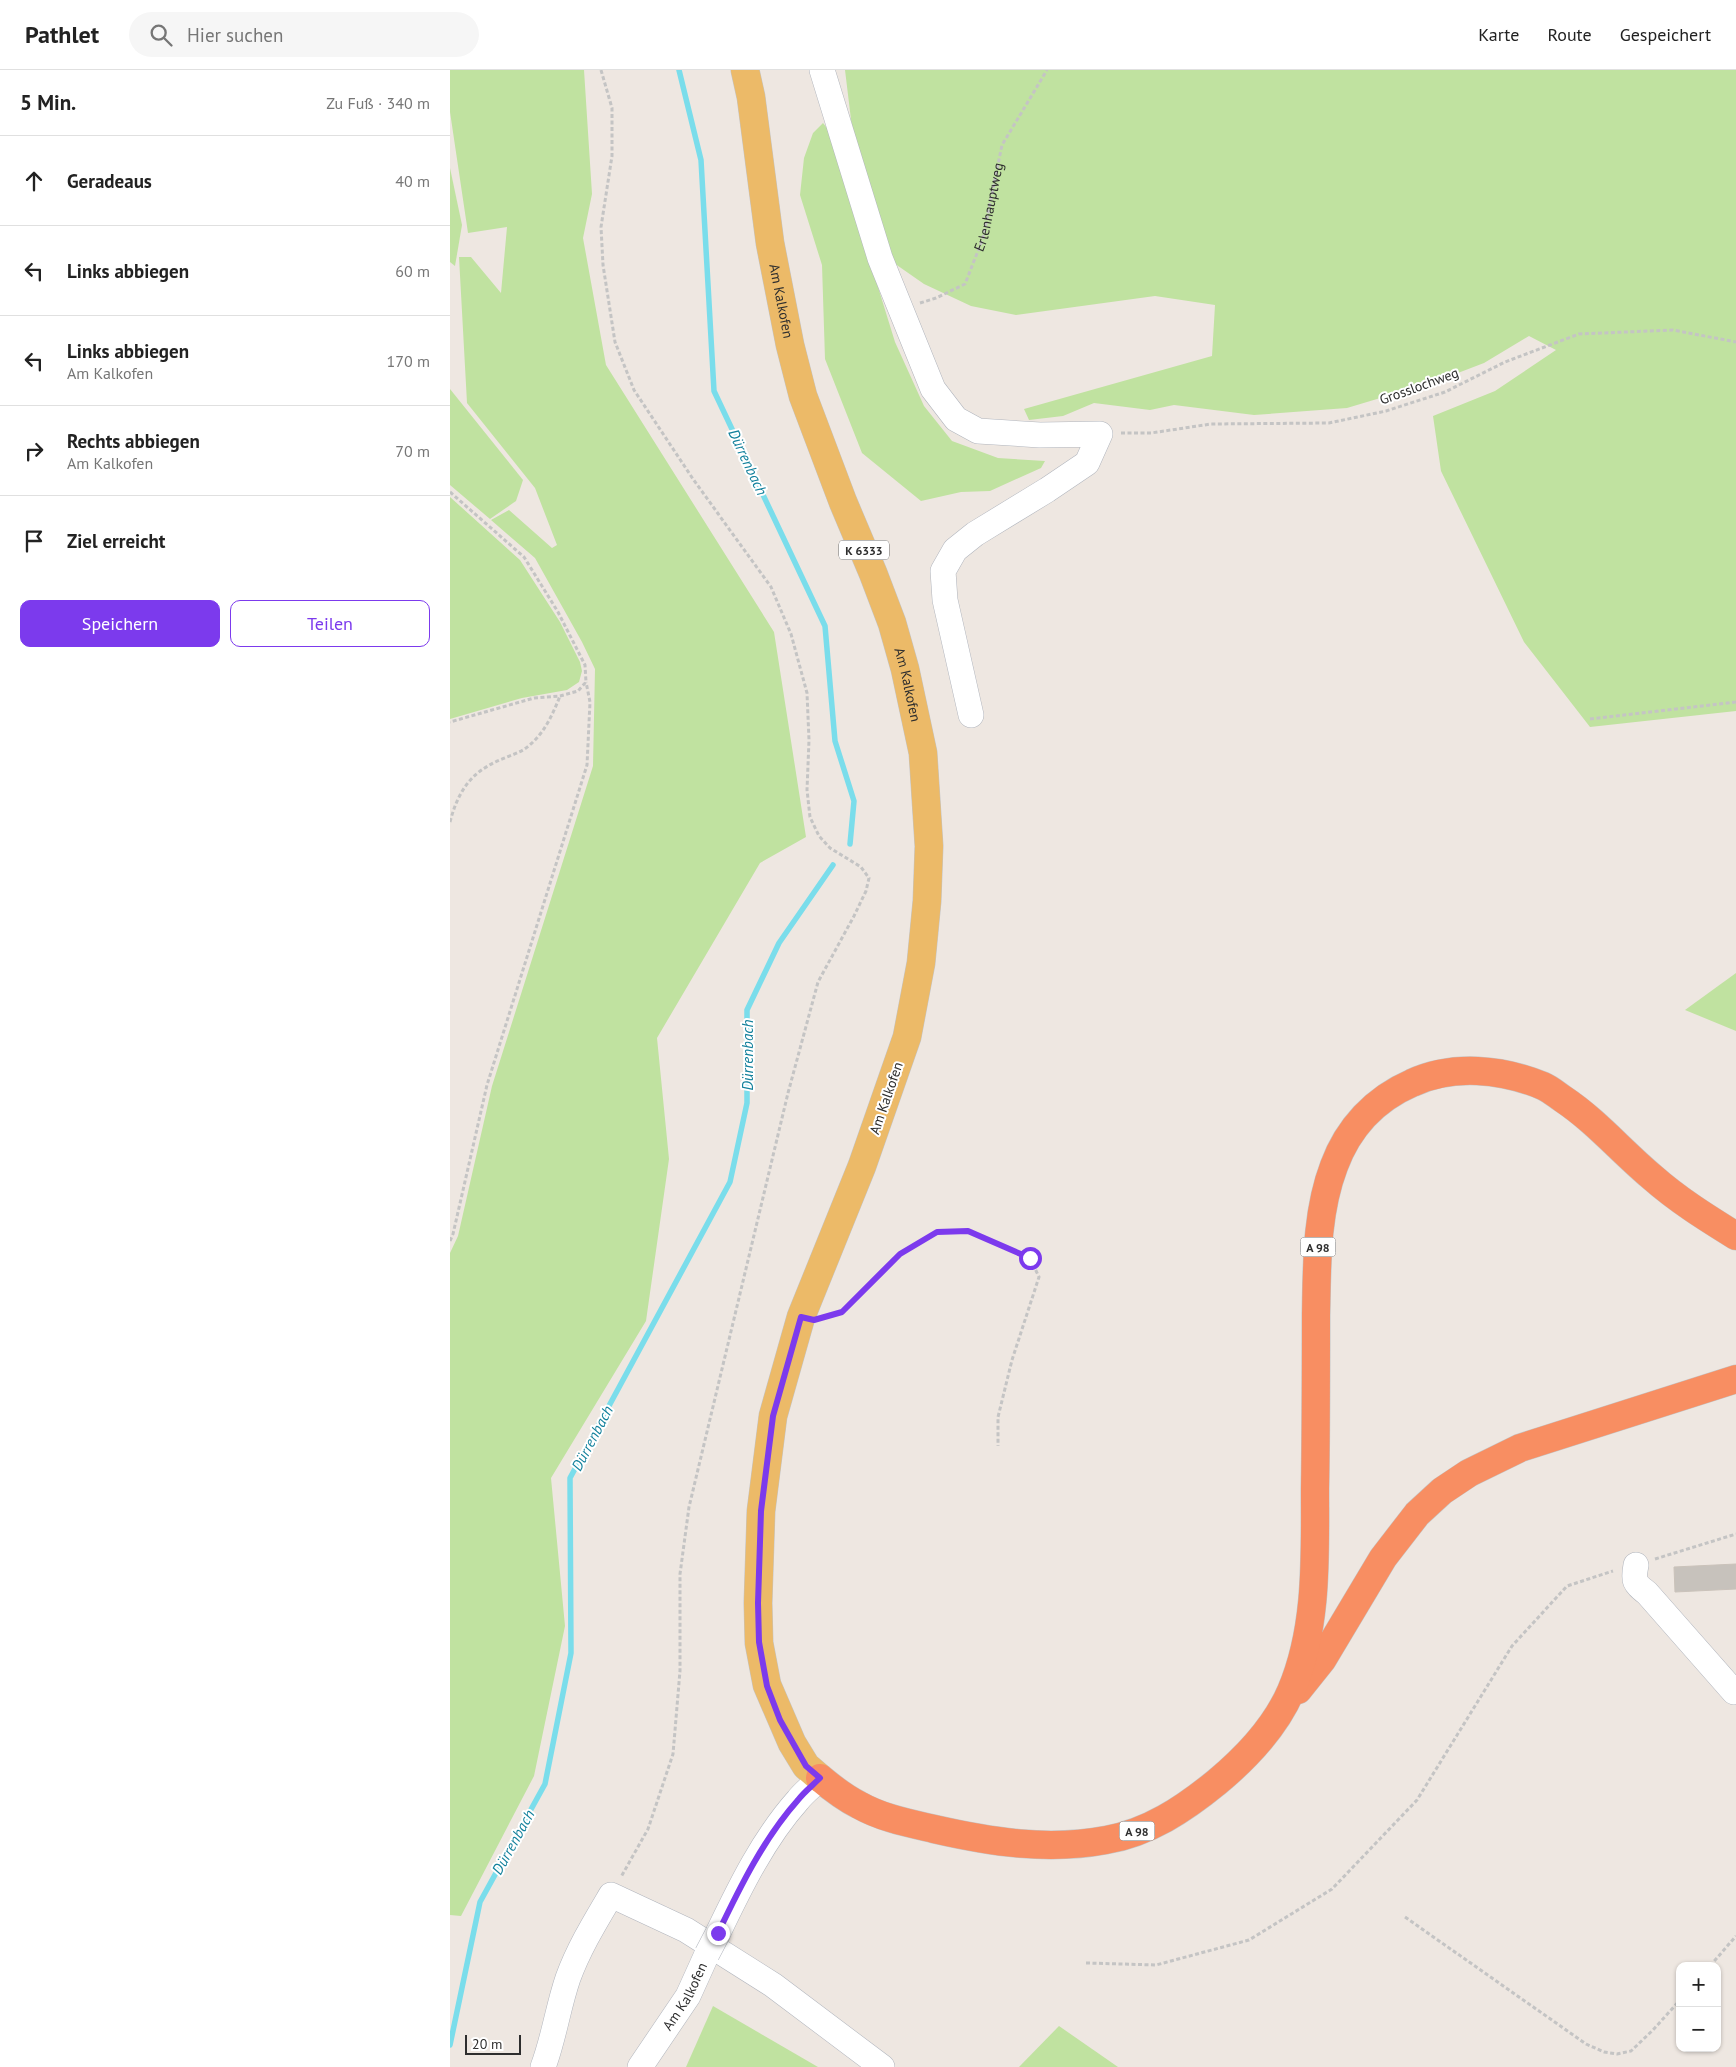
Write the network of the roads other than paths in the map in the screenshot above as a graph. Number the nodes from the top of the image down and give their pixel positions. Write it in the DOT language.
graph roads {
  1 [pos="745,70"];
  2 [pos="822,70"];
  3 [pos="971,716"];
  4 [pos="1736,1236"];
  5 [pos="1736,1379"];
  6 [pos="1636,1564"];
  7 [pos="1735,1692"];
  8 [pos="1274,1721"];
  9 [pos="820,1778"];
  10 [pos="543,2067"];
  11 [pos="640,2067"];
  12 [pos="882,2067"];
  1 -- 9 [label="main road, Am Kalkofen / K 6333"];
  2 -- 3 [label="street"];
  4 -- 8 [label="highway, A 98"];
  5 -- 8 [label="highway, A 98"];
  6 -- 7 [label="street"];
  8 -- 9 [label="highway, A 98"];
  9 -- 11 [label="street, Am Kalkofen"];
  10 -- 12 [label="street"];
}
